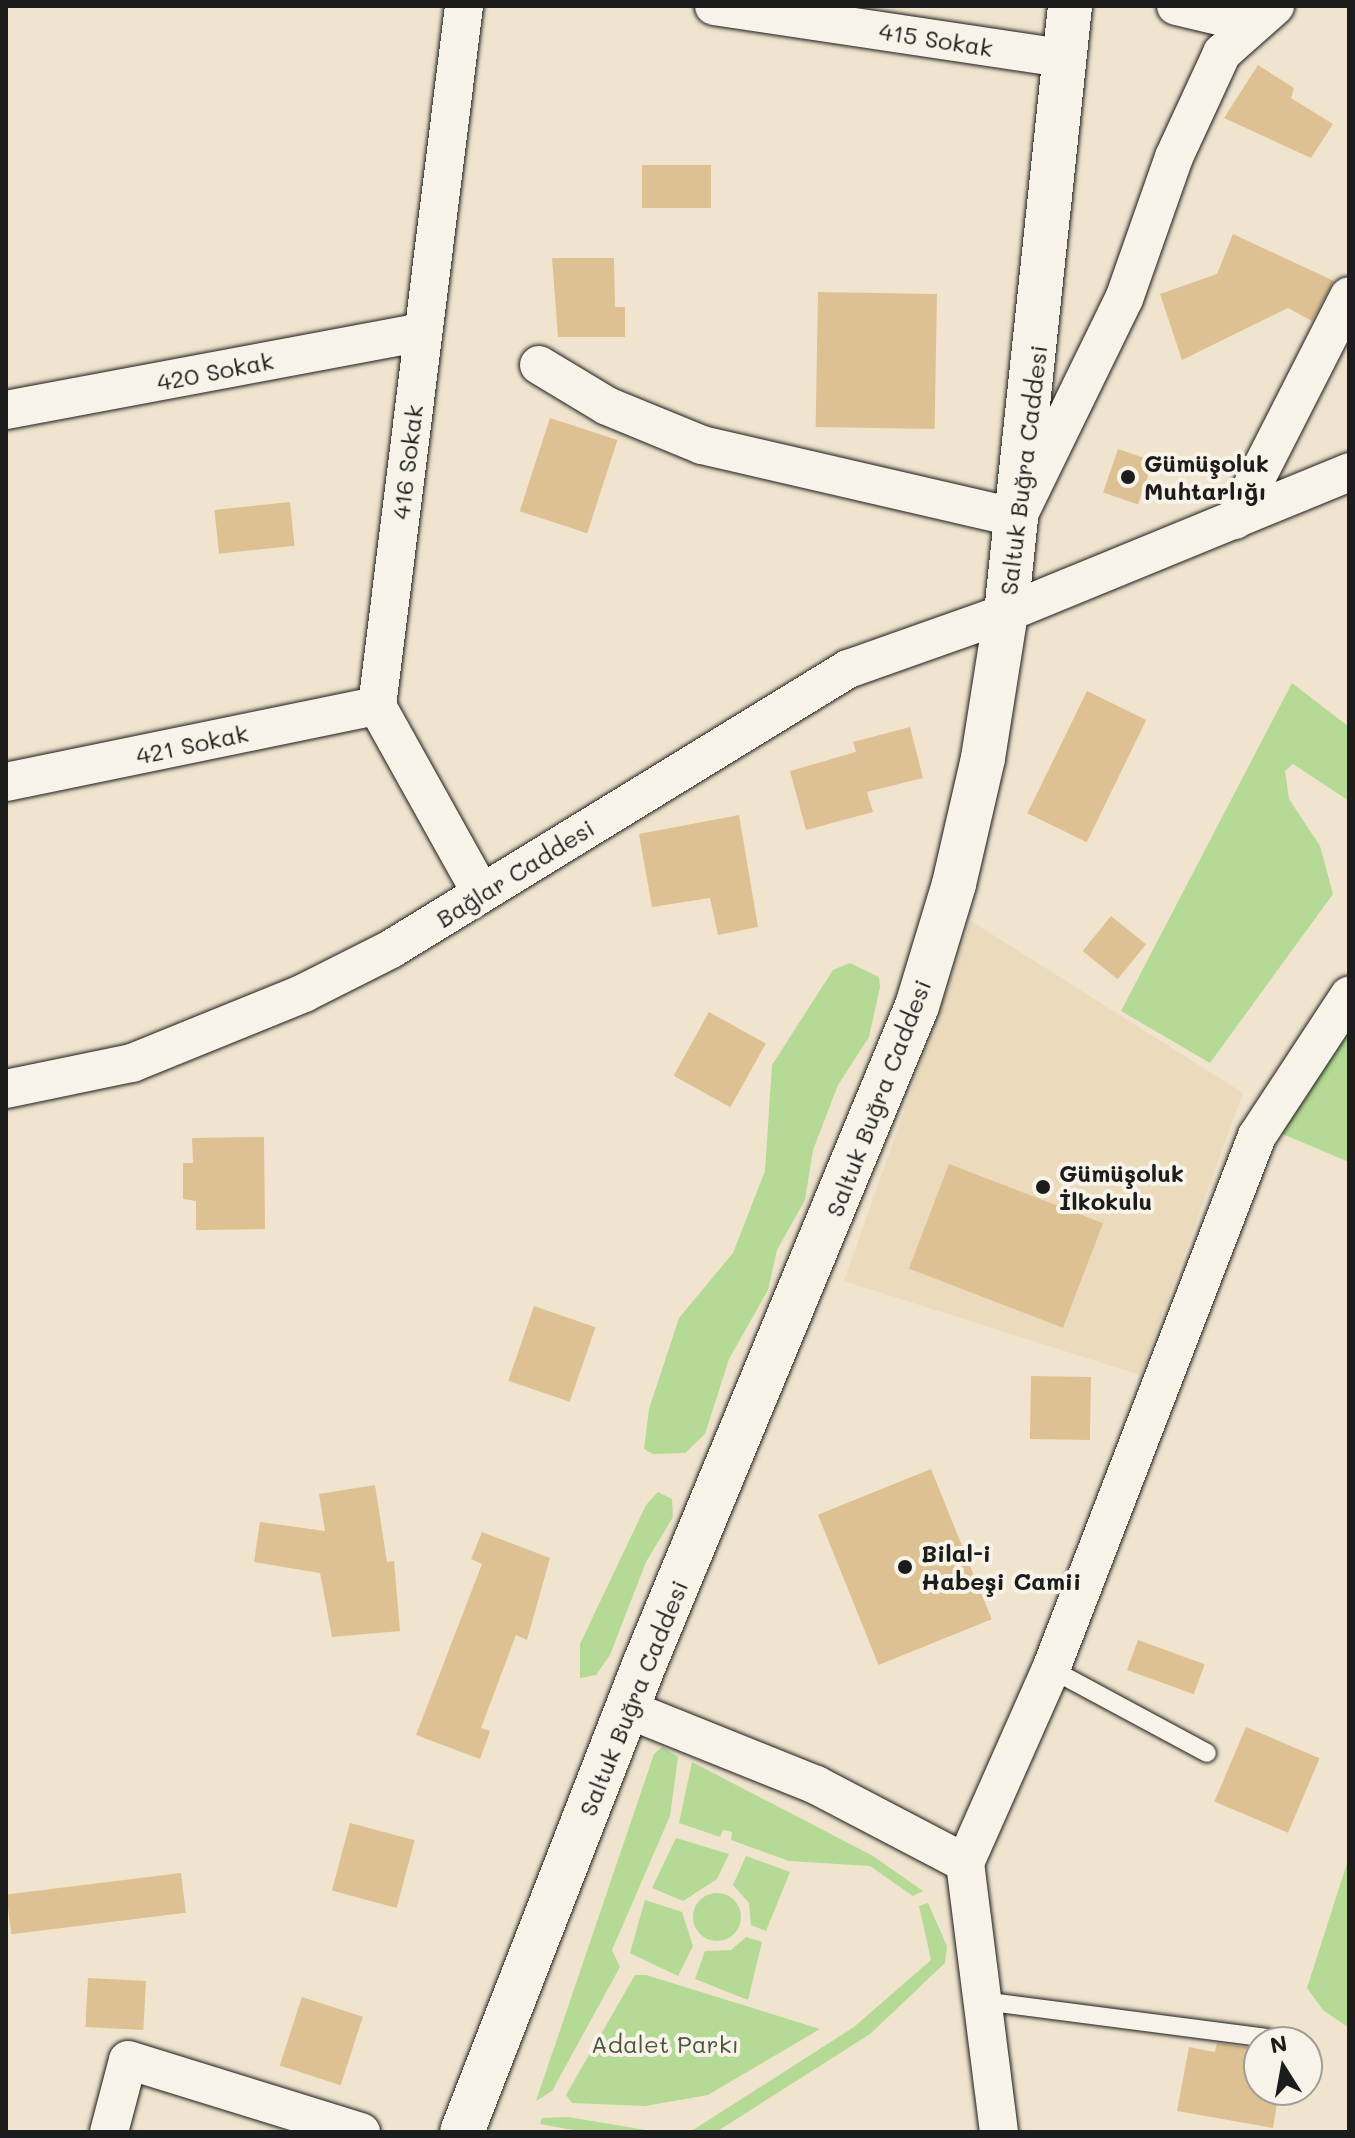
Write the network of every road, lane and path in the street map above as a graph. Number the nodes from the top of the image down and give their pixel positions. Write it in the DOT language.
graph roads {
  1 [pos="464,6"];
  2 [pos="714,6"];
  3 [pos="1070,6"];
  4 [pos="1176,6"];
  5 [pos="1263,15"];
  6 [pos="1063,58"];
  7 [pos="1349,296"];
  8 [pos="423,332"];
  9 [pos="539,365"];
  10 [pos="6,410"];
  11 [pos="1349,472"];
  12 [pos="1017,518"];
  13 [pos="1235,520"];
  14 [pos="1006,613"];
  15 [pos="377,706"];
  16 [pos="6,782"];
  17 [pos="481,893"];
  18 [pos="1349,996"];
  19 [pos="6,1089"];
  20 [pos="1051,1669"];
  21 [pos="627,1709"];
  22 [pos="1207,1753"];
  23 [pos="965,1863"];
  24 [pos="983,2001"];
  25 [pos="1243,2035"];
  26 [pos="109,2132"];
  27 [pos="361,2132"];
  28 [pos="462,2132"];
  29 [pos="999,2132"];
  1 -- 8 [label="street, 416 Sokak"];
  2 -- 6 [label="street, 415 Sokak"];
  3 -- 6 [label="street, Saltuk Buğra Caddesi"];
  4 -- 5 [label="street"];
  5 -- 12 [label="street"];
  6 -- 12 [label="street, Saltuk Buğra Caddesi"];
  7 -- 13 [label="street"];
  8 -- 10 [label="street, 420 Sokak"];
  8 -- 15 [label="street, 416 Sokak"];
  9 -- 12 [label="street"];
  11 -- 13 [label="street, Bağlar Caddesi"];
  12 -- 14 [label="street, Saltuk Buğra Caddesi"];
  13 -- 14 [label="street, Bağlar Caddesi"];
  14 -- 17 [label="street, Bağlar Caddesi"];
  14 -- 21 [label="street, Saltuk Buğra Caddesi"];
  15 -- 16 [label="street, 421 Sokak"];
  15 -- 17 [label="street"];
  17 -- 19 [label="street, Bağlar Caddesi"];
  18 -- 20 [label="street"];
  20 -- 22 [label="lane"];
  20 -- 23 [label="street"];
  21 -- 23 [label="street"];
  21 -- 28 [label="street, Saltuk Buğra Caddesi"];
  23 -- 24 [label="street"];
  24 -- 25 [label="lane"];
  24 -- 29 [label="street"];
  26 -- 27 [label="street"];
}
